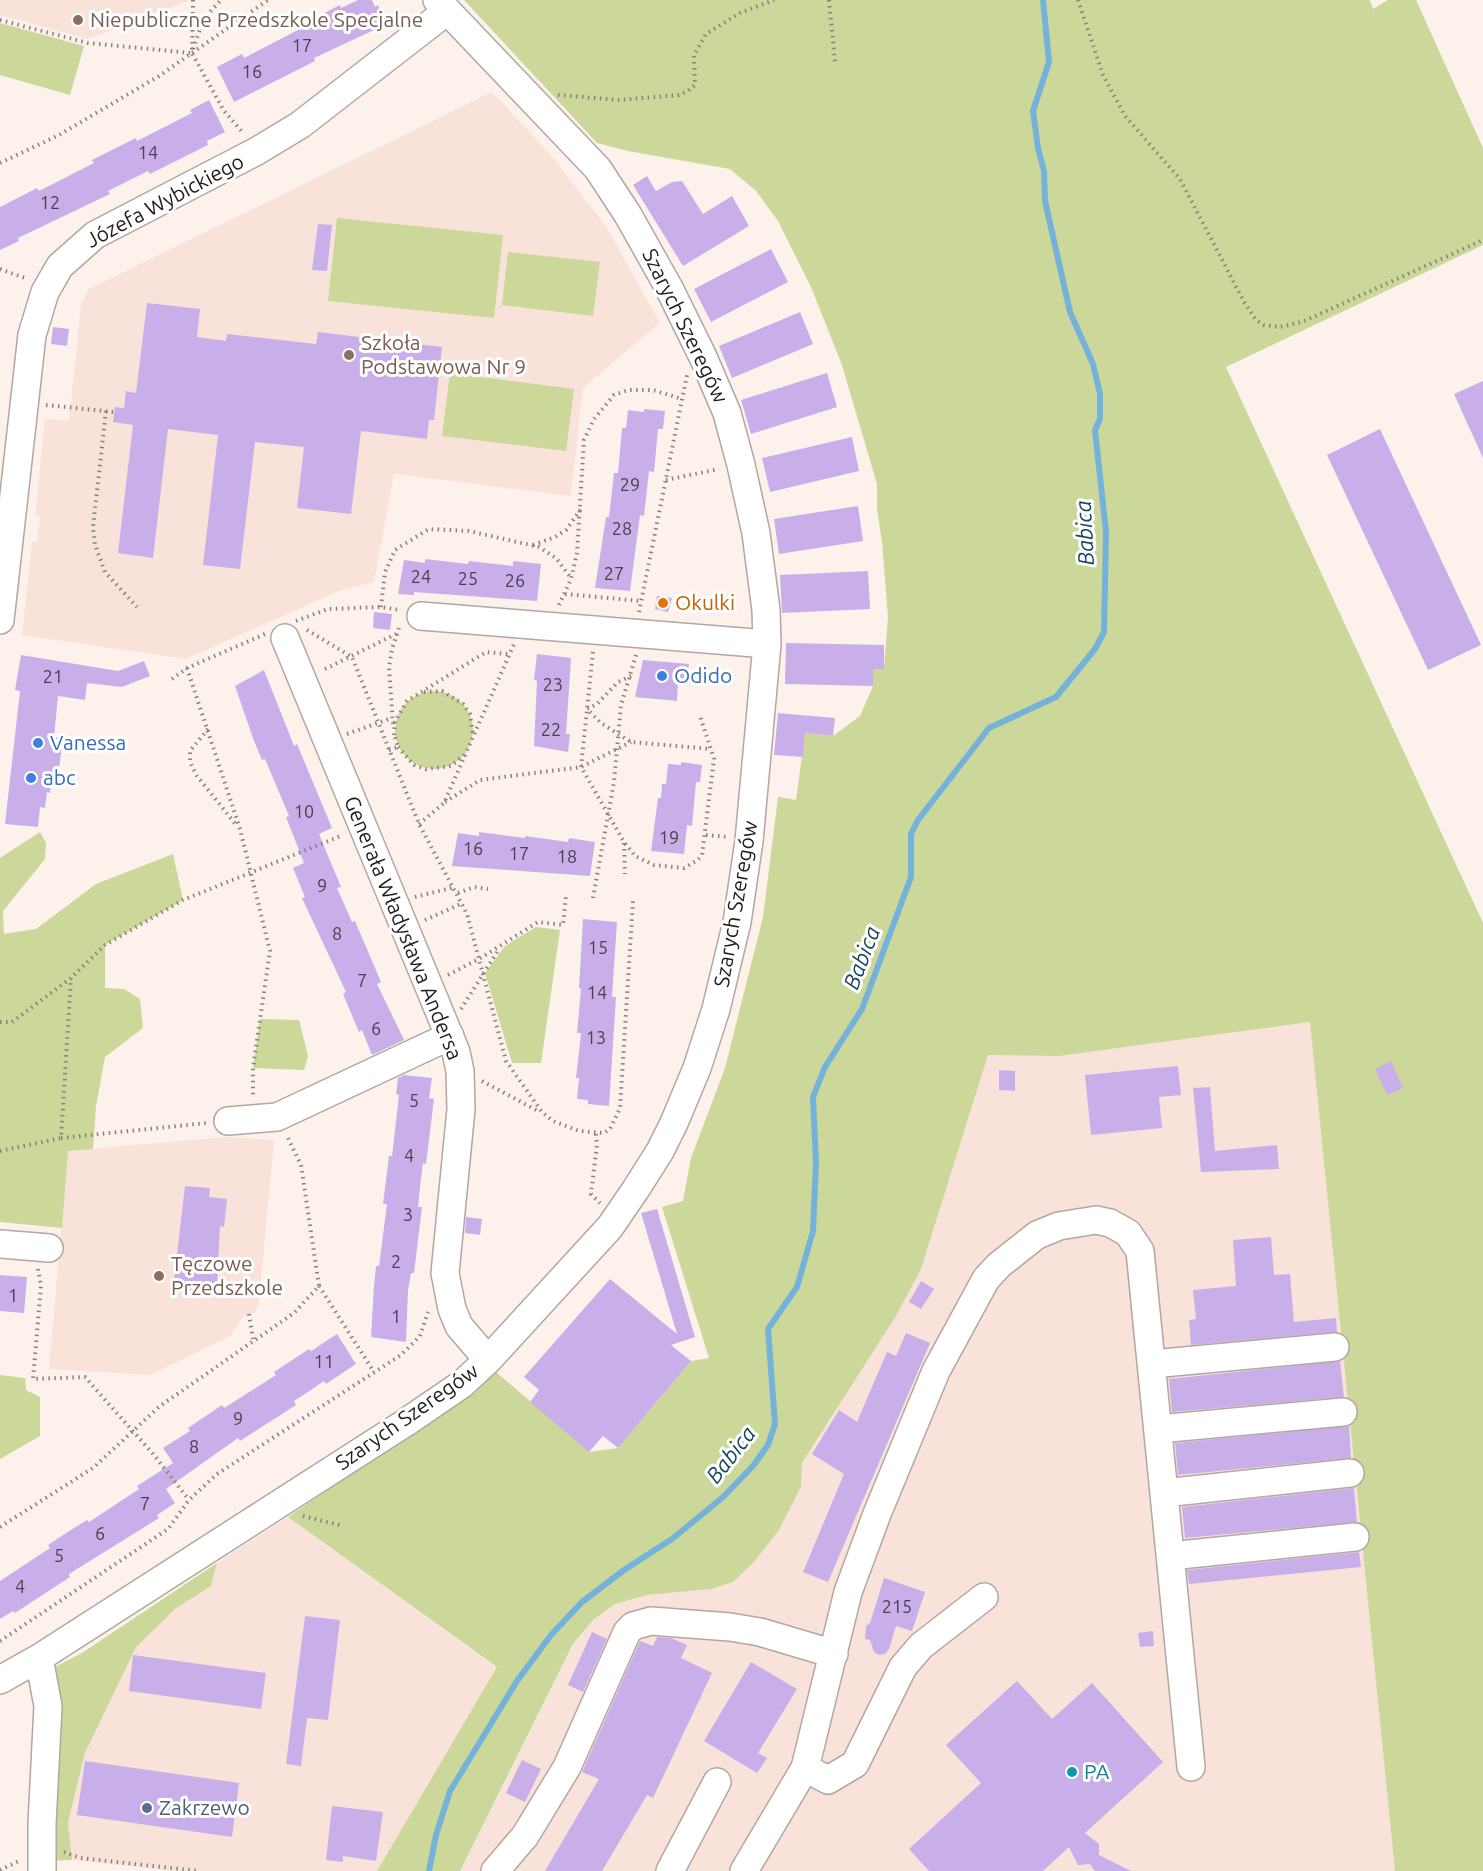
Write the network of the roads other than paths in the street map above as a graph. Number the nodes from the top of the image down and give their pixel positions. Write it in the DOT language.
graph roads {
  1 [pos="442,5"];
  2 [pos="412,617"];
  3 [pos="0,620"];
  4 [pos="289,630"];
  5 [pos="767,644"];
  6 [pos="449,1033"];
  7 [pos="252,1119"];
  8 [pos="0,1244"];
  9 [pos="42,1256"];
  10 [pos="1335,1347"];
  11 [pos="488,1360"];
  12 [pos="1152,1364"];
  13 [pos="1343,1412"];
  14 [pos="1158,1430"];
  15 [pos="1350,1473"];
  16 [pos="1164,1493"];
  17 [pos="1355,1537"];
  18 [pos="1170,1556"];
  19 [pos="984,1597"];
  20 [pos="834,1654"];
  21 [pos="39,1658"];
  22 [pos="0,1680"];
  23 [pos="1191,1767"];
  24 [pos="805,1768"];
  25 [pos="717,1782"];
  26 [pos="42,1871"];
  27 [pos="495,1871"];
  28 [pos="670,1871"];
  29 [pos="744,1871"];
  1 -- 3 [label="street, Józefa Wybickiego"];
  1 -- 5 [label="street, Szarych Szeregów"];
  2 -- 5 [label="street"];
  4 -- 6 [label="street, Generała Władysława Andersa"];
  5 -- 11 [label="street, Szarych Szeregów"];
  6 -- 7 [label="street"];
  6 -- 11 [label="street, Generała Władysława Andersa"];
  8 -- 9 [label="street"];
  10 -- 12 [label="street"];
  11 -- 21 [label="street, Szarych Szeregów"];
  12 -- 14 [label="street"];
  12 -- 20 [label="street"];
  13 -- 14 [label="street"];
  14 -- 16 [label="street"];
  15 -- 16 [label="street"];
  16 -- 18 [label="street"];
  17 -- 18 [label="street"];
  18 -- 23 [label="street"];
  19 -- 24 [label="street"];
  20 -- 24 [label="street"];
  20 -- 27 [label="street"];
  21 -- 22 [label="street, Szarych Szeregów"];
  21 -- 26 [label="street"];
  24 -- 29 [label="street"];
  25 -- 28 [label="street"];
}
